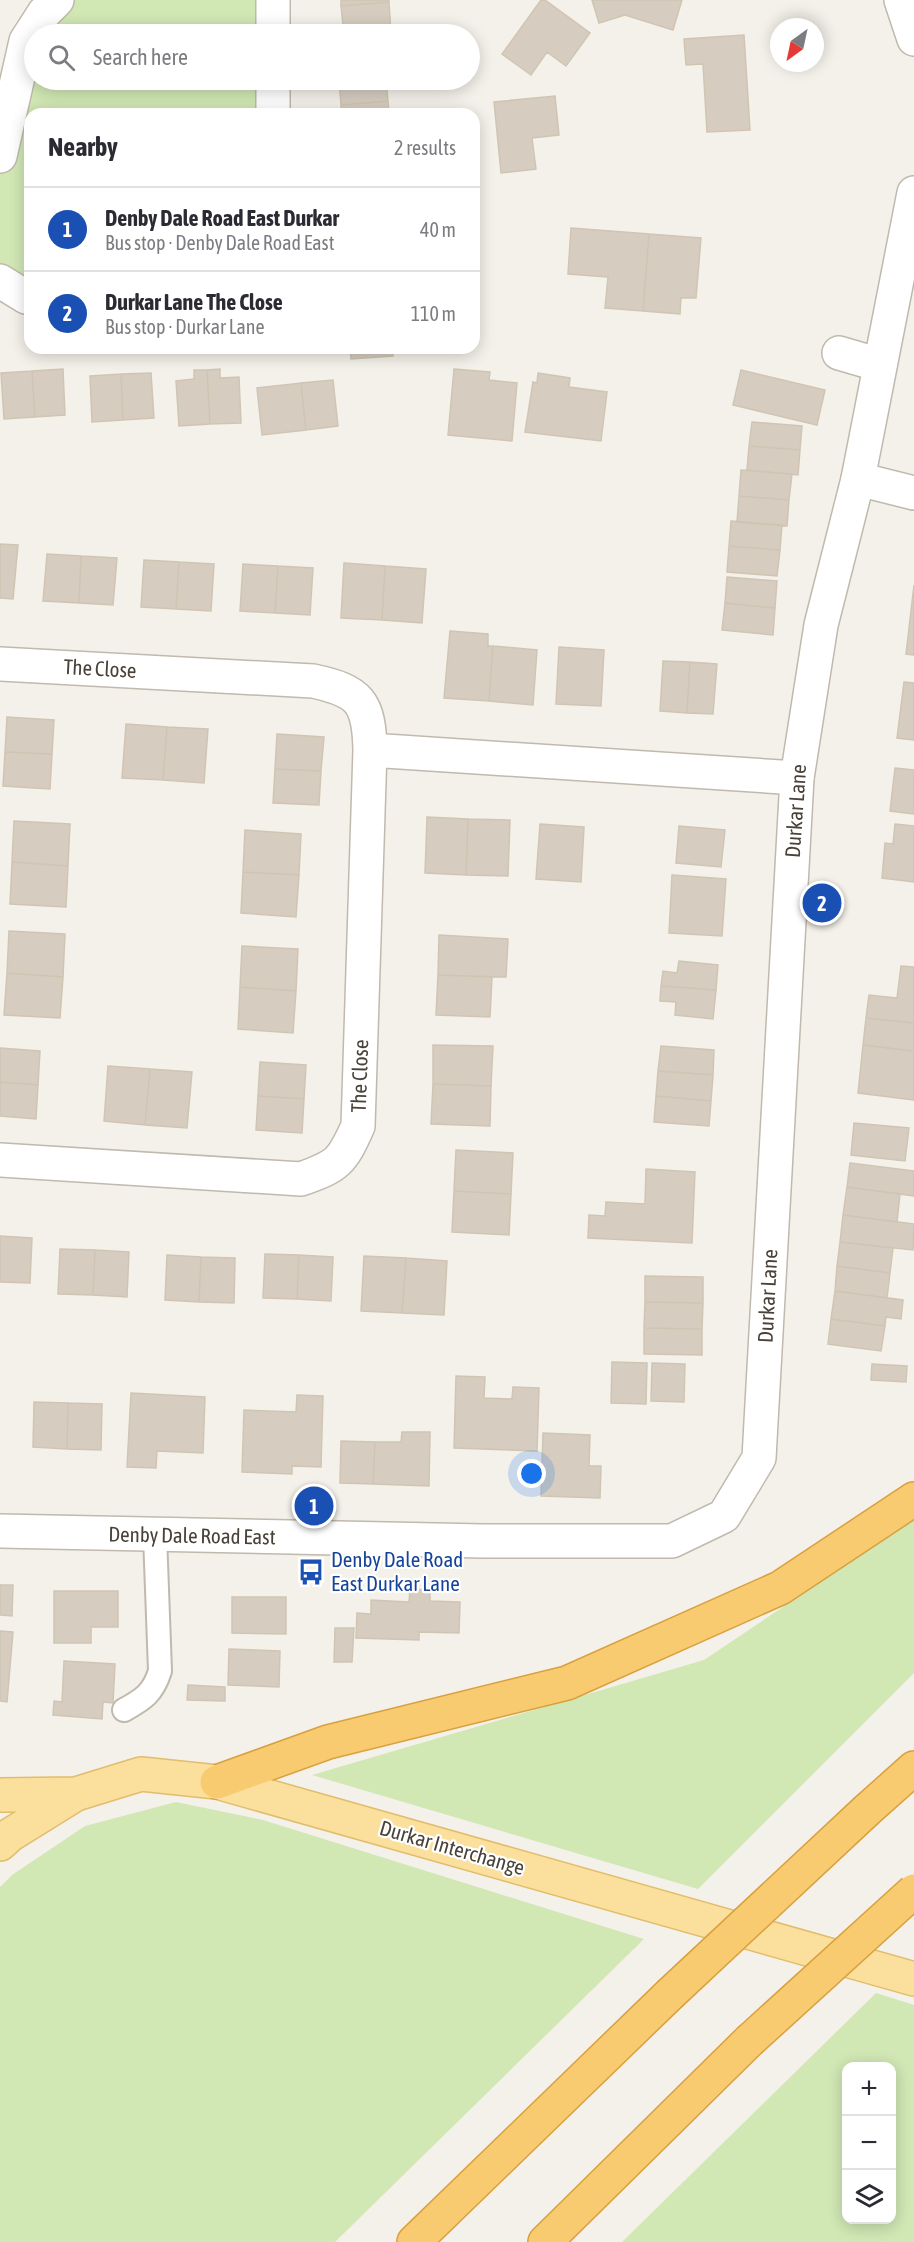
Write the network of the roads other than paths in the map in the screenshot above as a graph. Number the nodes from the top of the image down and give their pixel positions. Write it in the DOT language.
graph roads {
  1 [pos="57,0"];
  2 [pos="273,0"];
  3 [pos="901,0"];
  4 [pos="37,24"];
  5 [pos="273,24"];
  6 [pos="914,39"];
  7 [pos="24,50"];
  8 [pos="273,90"];
  9 [pos="273,108"];
  10 [pos="0,156"];
  11 [pos="914,194"];
  12 [pos="0,280"];
  13 [pos="24,296"];
  14 [pos="839,353"];
  15 [pos="880,365"];
  16 [pos="858,479"];
  17 [pos="914,493"];
  18 [pos="0,664"];
  19 [pos="370,750"];
  20 [pos="797,778"];
  21 [pos="0,1160"];
  22 [pos="914,1499"];
  23 [pos="0,1531"];
  24 [pos="155,1535"];
  25 [pos="672,1541"];
  26 [pos="124,1710"];
  27 [pos="914,1768"];
  28 [pos="217,1782"];
  29 [pos="76,1794"];
  30 [pos="0,1795"];
  31 [pos="0,1844"];
  32 [pos="914,1891"];
  33 [pos="914,1979"];
  34 [pos="414,2242"];
  35 [pos="545,2242"];
  1 -- 4 [label="street"];
  2 -- 5 [label="street"];
  3 -- 6 [label="street"];
  7 -- 10 [label="street"];
  8 -- 9 [label="street"];
  11 -- 15 [label="street, Durkar Lane"];
  12 -- 13 [label="street"];
  14 -- 15 [label="street"];
  15 -- 16 [label="street, Durkar Lane"];
  16 -- 17 [label="street"];
  16 -- 20 [label="street, Durkar Lane"];
  18 -- 19 [label="street, The Close"];
  19 -- 20 [label="street"];
  19 -- 21 [label="street, The Close"];
  20 -- 25 [label="street, Durkar Lane"];
  22 -- 28 [label="highway"];
  23 -- 24 [label="street, Denby Dale Road East"];
  24 -- 25 [label="street, Denby Dale Road East"];
  24 -- 26 [label="lane"];
  27 -- 34 [label="highway, bridge"];
  28 -- 29 [label="main road, Durkar Interchange"];
  28 -- 33 [label="main road, Durkar Interchange"];
  29 -- 30 [label="main road"];
  29 -- 31 [label="main road, Durkar Interchange"];
  32 -- 35 [label="highway, bridge"];
}
